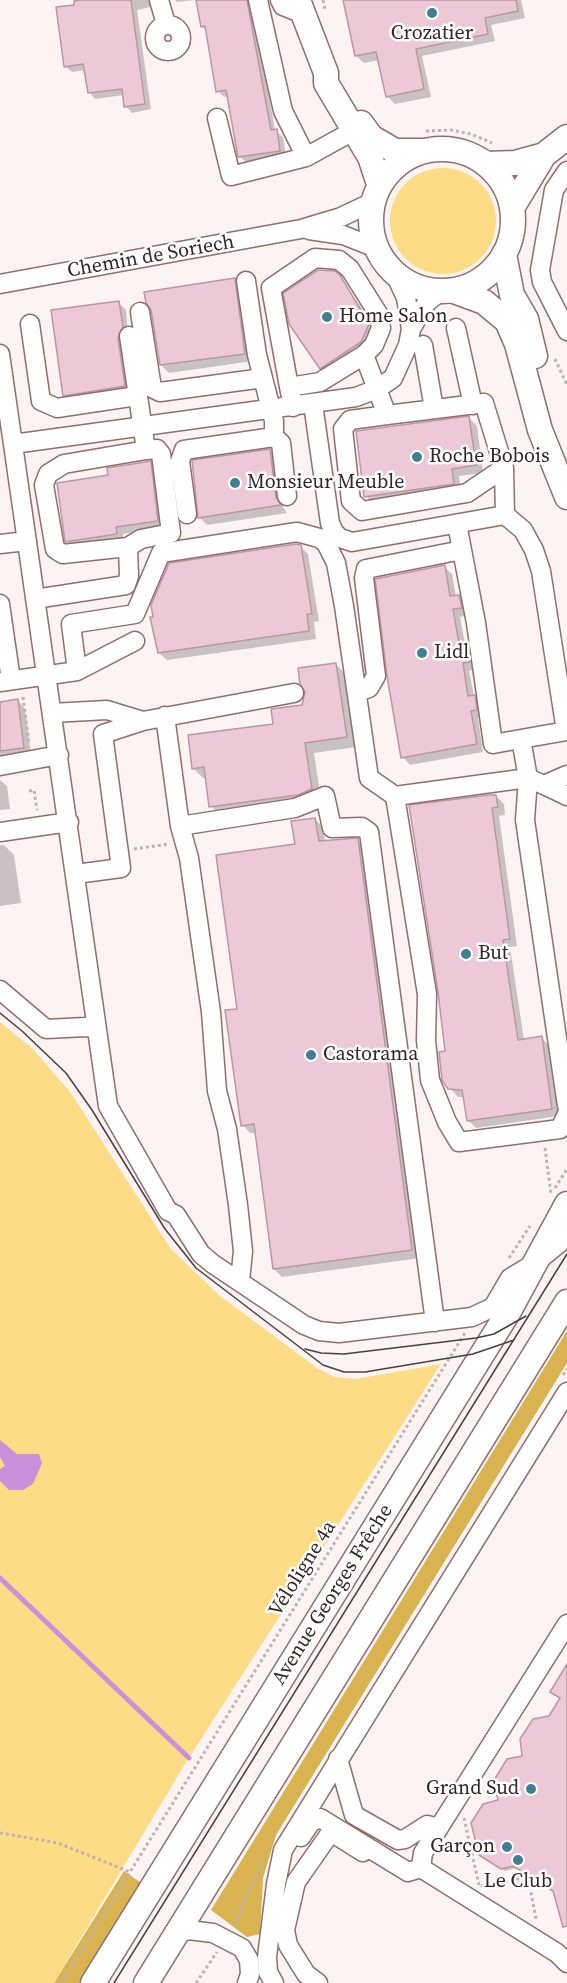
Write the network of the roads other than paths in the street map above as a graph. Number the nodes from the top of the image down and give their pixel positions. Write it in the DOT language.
graph roads {
  1 [pos="159,0"];
  2 [pos="258,0"];
  3 [pos="280,0"];
  4 [pos="299,5"];
  5 [pos="166,24"];
  6 [pos="326,74"];
  7 [pos="217,118"];
  8 [pos="353,130"];
  9 [pos="567,137"];
  10 [pos="420,141"];
  11 [pos="544,155"];
  12 [pos="306,157"];
  13 [pos="486,164"];
  14 [pos="567,171"];
  15 [pos="376,193"];
  16 [pos="512,208"];
  17 [pos="301,229"];
  18 [pos="376,248"];
  19 [pos="504,254"];
  20 [pos="395,274"];
  21 [pos="246,281"];
  22 [pos="0,284"];
  23 [pos="447,291"];
  24 [pos="562,305"];
  25 [pos="140,312"];
  26 [pos="30,324"];
  27 [pos="456,328"];
  28 [pos="411,329"];
  29 [pos="567,331"];
  30 [pos="129,336"];
  31 [pos="423,345"];
  32 [pos="364,355"];
  33 [pos="1,361"];
  34 [pos="35,364"];
  35 [pos="263,378"];
  36 [pos="290,387"];
  37 [pos="2,389"];
  38 [pos="377,389"];
  39 [pos="176,390"];
  40 [pos="137,396"];
  41 [pos="313,404"];
  42 [pos="472,405"];
  43 [pos="70,406"];
  44 [pos="293,407"];
  45 [pos="434,409"];
  46 [pos="270,410"];
  47 [pos="387,415"];
  48 [pos="184,421"];
  49 [pos="142,427"];
  50 [pos="8,434"];
  51 [pos="274,436"];
  52 [pos="67,437"];
  53 [pos="192,448"];
  54 [pos="146,450"];
  55 [pos="64,464"];
  56 [pos="567,464"];
  57 [pos="504,468"];
  58 [pos="287,496"];
  59 [pos="567,497"];
  60 [pos="188,514"];
  61 [pos="505,515"];
  62 [pos="457,524"];
  63 [pos="330,538"];
  64 [pos="0,544"];
  65 [pos="128,547"];
  66 [pos="28,548"];
  67 [pos="55,549"];
  68 [pos="462,550"];
  69 [pos="35,599"];
  70 [pos="367,602"];
  71 [pos="0,604"];
  72 [pos="344,606"];
  73 [pos="135,641"];
  74 [pos="77,671"];
  75 [pos="47,676"];
  76 [pos="8,687"];
  77 [pos="358,692"];
  78 [pos="294,693"];
  79 [pos="52,714"];
  80 [pos="165,716"];
  81 [pos="143,721"];
  82 [pos="521,739"];
  83 [pos="59,755"];
  84 [pos="0,766"];
  85 [pos="567,775"];
  86 [pos="536,781"];
  87 [pos="395,796"];
  88 [pos="567,796"];
  89 [pos="69,822"];
  90 [pos="0,831"];
  91 [pos="183,834"];
  92 [pos="76,874"];
  93 [pos="0,990"];
  94 [pos="97,1029"];
  95 [pos="567,1106"];
  96 [pos="567,1114"];
  97 [pos="555,1200"];
  98 [pos="567,1237"];
  99 [pos="535,1263"];
  100 [pos="240,1281"];
  101 [pos="567,1302"];
  102 [pos="435,1322"];
  103 [pos="567,1392"];
  104 [pos="567,1623"];
  105 [pos="338,1759"];
  106 [pos="439,1828"];
  107 [pos="283,1850"];
  108 [pos="363,1852"];
  109 [pos="421,1868"];
  110 [pos="177,1934"];
  111 [pos="567,1963"];
  112 [pos="268,1979"];
  113 [pos="311,1982"];
  114 [pos="93,1983"];
  115 [pos="146,1983"];
  116 [pos="247,1983"];
  1 -- 5 [label="street"];
  2 -- 12 [label="street"];
  3 -- 4 [label="street"];
  4 -- 6 [label="main road"];
  6 -- 8 [label="main road"];
  6 -- 10 [label="main road"];
  7 -- 12 [label="street"];
  8 -- 12 [label="street"];
  8 -- 15 [label="main road"];
  9 -- 11 [label="main road"];
  10 -- 13 [label="main road"];
  10 -- 15 [label="main road"];
  11 -- 13 [label="main road"];
  11 -- 16 [label="main road"];
  13 -- 16 [label="main road"];
  14 -- 24 [label="street"];
  15 -- 17 [label="street, Chemin de Soriech"];
  15 -- 18 [label="main road"];
  16 -- 19 [label="main road"];
  17 -- 18 [label="street, Chemin de Soriech"];
  17 -- 22 [label="street, Chemin de Soriech"];
  18 -- 20 [label="main road"];
  19 -- 23 [label="main road"];
  19 -- 56 [label="main road"];
  20 -- 23 [label="main road"];
  20 -- 28 [label="street"];
  21 -- 35 [label="street"];
  23 -- 28 [label="street"];
  23 -- 59 [label="main road"];
  24 -- 29 [label="street"];
  25 -- 39 [label="street"];
  26 -- 34 [label="street"];
  27 -- 42 [label="street"];
  28 -- 38 [label="street"];
  30 -- 40 [label="street"];
  31 -- 45 [label="street"];
  32 -- 36 [label="street"];
  32 -- 36 [label="street"];
  32 -- 38 [label="street"];
  33 -- 34 [label="street"];
  33 -- 37 [label="street"];
  34 -- 43 [label="street"];
  35 -- 39 [label="street"];
  35 -- 46 [label="street"];
  36 -- 44 [label="street"];
  37 -- 50 [label="street"];
  38 -- 41 [label="street"];
  38 -- 47 [label="street"];
  39 -- 48 [label="street"];
  40 -- 43 [label="street"];
  40 -- 49 [label="street"];
  41 -- 44 [label="street"];
  41 -- 63 [label="street"];
  42 -- 45 [label="street"];
  42 -- 57 [label="street"];
  43 -- 52 [label="street"];
  44 -- 46 [label="street"];
  45 -- 47 [label="street"];
  46 -- 48 [label="street"];
  46 -- 51 [label="street"];
  47 -- 57 [label="street"];
  48 -- 49 [label="street"];
  48 -- 53 [label="street"];
  49 -- 52 [label="street"];
  49 -- 54 [label="street"];
  50 -- 52 [label="street"];
  50 -- 66 [label="street"];
  51 -- 53 [label="street"];
  51 -- 58 [label="street"];
  52 -- 55 [label="street"];
  53 -- 60 [label="street"];
  54 -- 55 [label="street"];
  54 -- 65 [label="street"];
  55 -- 67 [label="street"];
  57 -- 61 [label="street"];
  61 -- 62 [label="street"];
  61 -- 82 [label="street"];
  62 -- 63 [label="street"];
  62 -- 68 [label="street"];
  63 -- 72 [label="street"];
  63 -- 74 [label="street"];
  64 -- 66 [label="street"];
  65 -- 67 [label="street"];
  65 -- 69 [label="street"];
  66 -- 67 [label="street"];
  66 -- 69 [label="street"];
  68 -- 70 [label="street"];
  68 -- 82 [label="street"];
  69 -- 75 [label="street"];
  70 -- 72 [label="street"];
  70 -- 77 [label="street"];
  71 -- 76 [label="street"];
  72 -- 77 [label="street"];
  73 -- 74 [label="street"];
  74 -- 75 [label="street"];
  75 -- 76 [label="street"];
  75 -- 79 [label="street"];
  77 -- 87 [label="street"];
  78 -- 80 [label="street"];
  79 -- 81 [label="street"];
  79 -- 83 [label="street"];
  80 -- 81 [label="street"];
  80 -- 91 [label="street"];
  81 -- 92 [label="street"];
  82 -- 86 [label="street"];
  83 -- 84 [label="street"];
  83 -- 89 [label="street"];
  85 -- 86 [label="street"];
  86 -- 87 [label="street"];
  86 -- 88 [label="street"];
  86 -- 95 [label="street"];
  87 -- 96 [label="street"];
  89 -- 90 [label="street"];
  89 -- 92 [label="street"];
  91 -- 100 [label="street"];
  91 -- 102 [label="street"];
  92 -- 94 [label="street"];
  93 -- 94 [label="street"];
  94 -- 100 [label="street"];
  97 -- 99 [label="main road, Avenue Georges Frêche"];
  98 -- 99 [label="street"];
  99 -- 102 [label="street"];
  99 -- 114 [label="main road, Avenue Georges Frêche"];
  100 -- 102 [label="street"];
  101 -- 110 [label="main road"];
  103 -- 105 [label="street"];
  104 -- 106 [label="street"];
  105 -- 106 [label="street"];
  105 -- 107 [label="street"];
  106 -- 109 [label="street"];
  107 -- 109 [label="street"];
  107 -- 112 [label="street"];
  108 -- 113 [label="street"];
  109 -- 111 [label="street"];
  110 -- 115 [label="main road"];
  110 -- 116 [label="street"];
}
